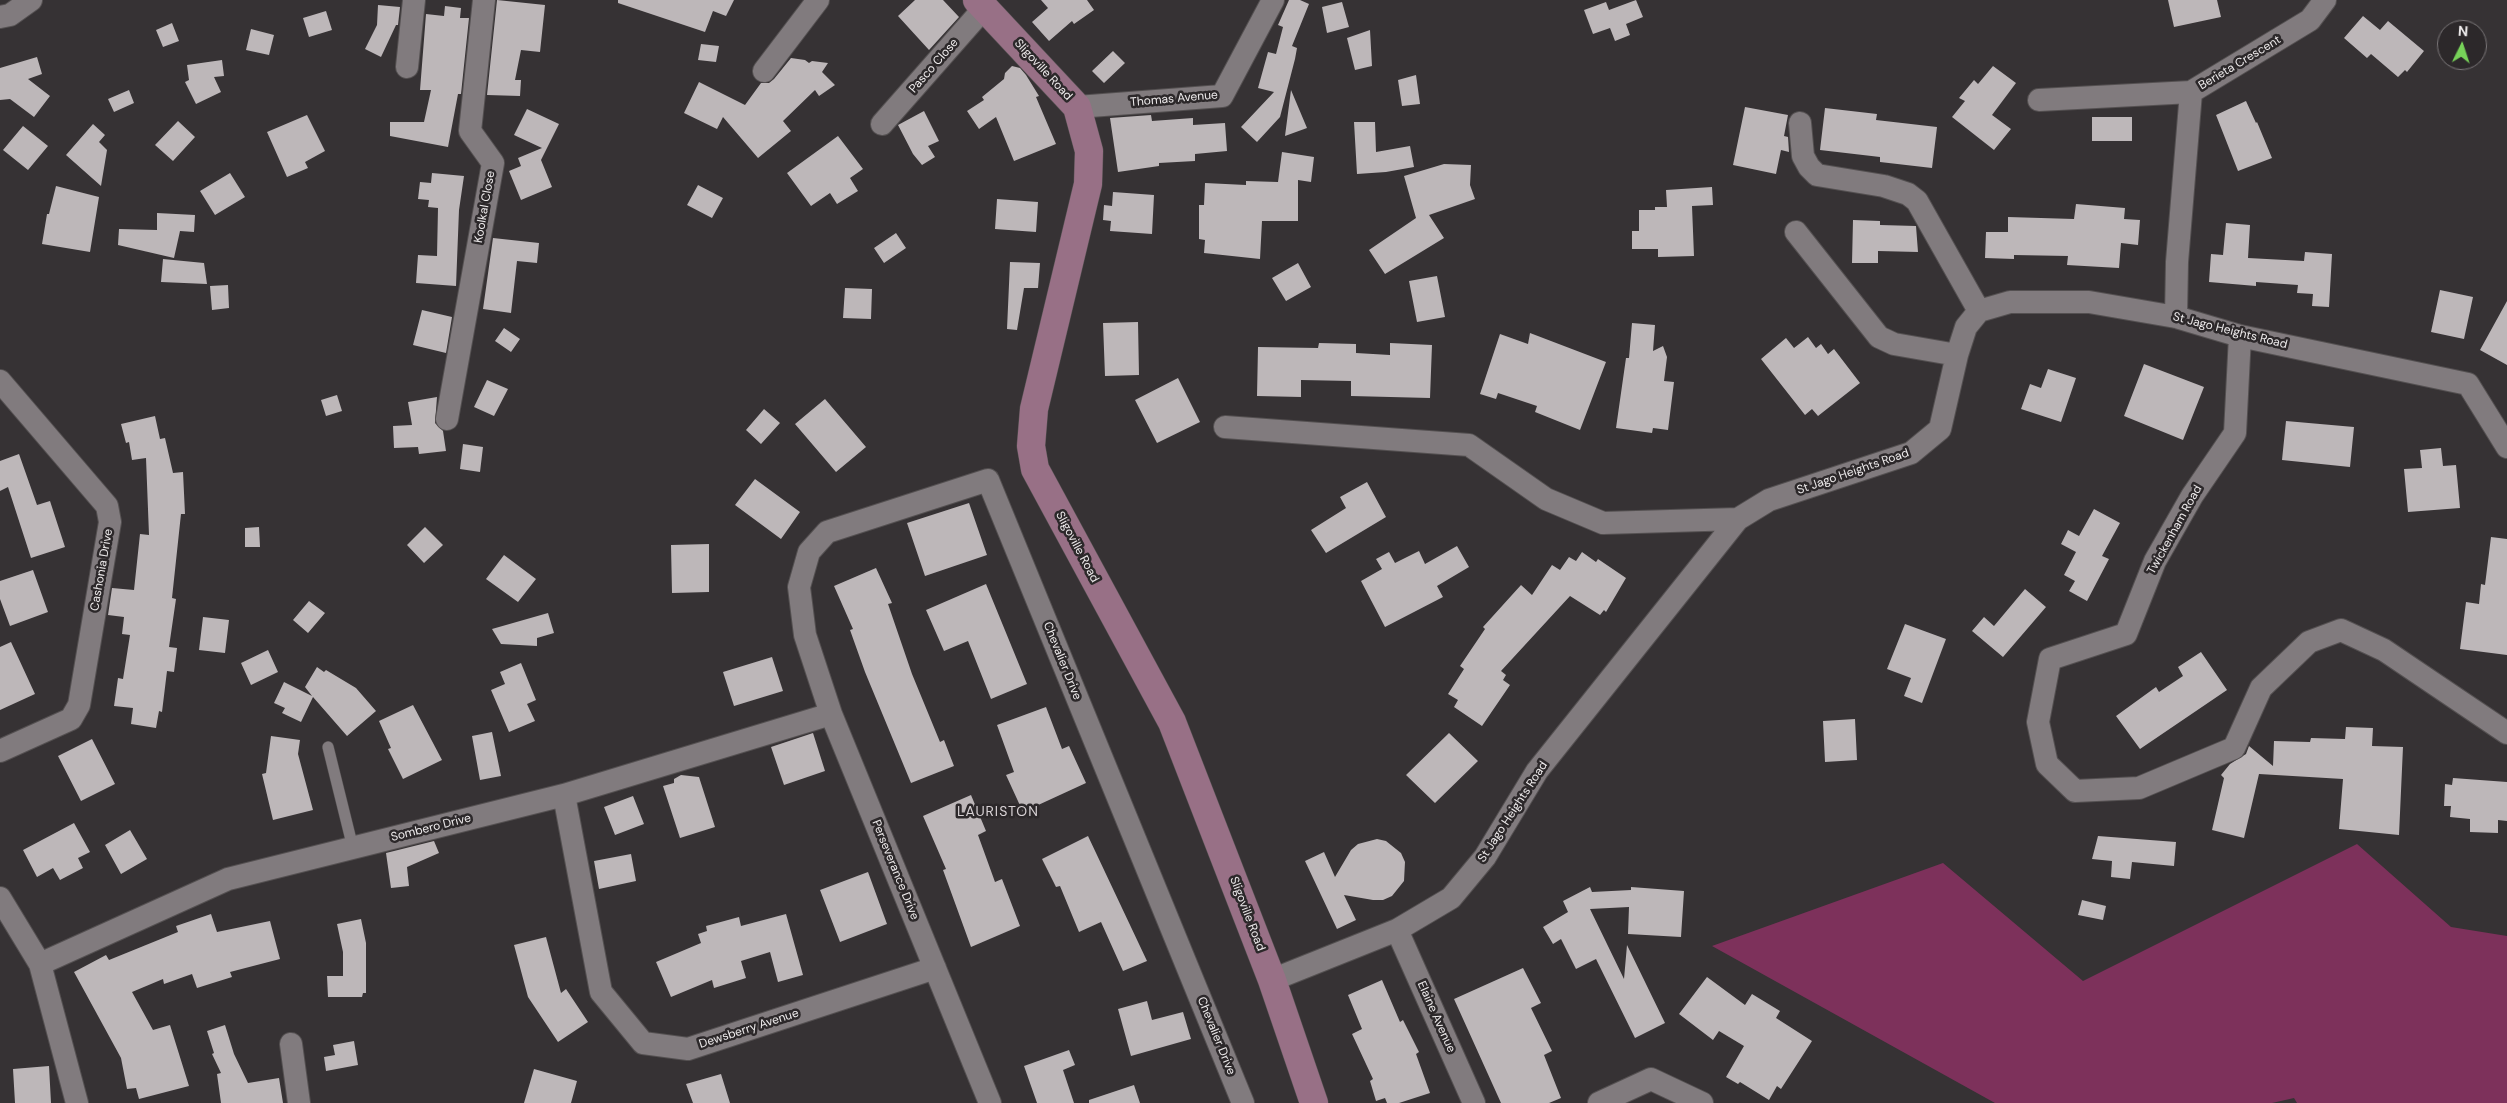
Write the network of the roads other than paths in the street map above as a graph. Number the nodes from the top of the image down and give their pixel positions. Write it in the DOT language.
graph roads {
  1 [pos="31,0"];
  2 [pos="414,0"];
  3 [pos="484,0"];
  4 [pos="818,0"];
  5 [pos="1273,0"];
  6 [pos="2325,0"];
  7 [pos="981,4"];
  8 [pos="0,17"];
  9 [pos="407,67"];
  10 [pos="764,71"];
  11 [pos="2191,92"];
  12 [pos="2039,100"];
  13 [pos="1076,107"];
  14 [pos="1800,122"];
  15 [pos="882,124"];
  16 [pos="1796,232"];
  17 [pos="1979,311"];
  18 [pos="2176,316"];
  19 [pos="2240,336"];
  20 [pos="1957,354"];
  21 [pos="0,381"];
  22 [pos="447,419"];
  23 [pos="1225,427"];
  24 [pos="2507,447"];
  25 [pos="1738,519"];
  26 [pos="805,635"];
  27 [pos="831,714"];
  28 [pos="2507,733"];
  29 [pos="328,747"];
  30 [pos="0,751"];
  31 [pos="564,795"];
  32 [pos="353,848"];
  33 [pos="3,908"];
  34 [pos="1397,930"];
  35 [pos="40,964"];
  36 [pos="935,968"];
  37 [pos="1272,980"];
  38 [pos="291,1044"];
  39 [pos="77,1103"];
  40 [pos="299,1103"];
  41 [pos="990,1103"];
  42 [pos="1243,1103"];
  43 [pos="1314,1103"];
  44 [pos="1474,1103"];
  45 [pos="1599,1103"];
  46 [pos="1702,1103"];
  1 -- 8 [label="street"];
  2 -- 9 [label="street"];
  3 -- 22 [label="street, Koolkal Close"];
  4 -- 10 [label="street"];
  5 -- 13 [label="street, Thomas Avenue"];
  6 -- 11 [label="street, Berieta Crescent"];
  7 -- 13 [label="street, Sligoville Road"];
  7 -- 15 [label="street, Pasco Close"];
  11 -- 12 [label="street"];
  11 -- 18 [label="street, Berieta Crescent"];
  13 -- 37 [label="street, Sligoville Road"];
  14 -- 17 [label="street"];
  16 -- 20 [label="street"];
  17 -- 18 [label="street, St Jago Heights Road"];
  17 -- 20 [label="street, St Jago Heights Road"];
  18 -- 19 [label="street, St Jago Heights Road"];
  19 -- 24 [label="street, St Jago Heights Road"];
  19 -- 28 [label="street, Twickenham Road"];
  20 -- 25 [label="street, St Jago Heights Road"];
  21 -- 30 [label="street, Cashonia Drive"];
  23 -- 25 [label="street"];
  25 -- 34 [label="street, St Jago Heights Road"];
  26 -- 27 [label="street, Perseverance Drive"];
  26 -- 42 [label="street, Chevalier Drive"];
  27 -- 31 [label="street, Sombero Drive"];
  27 -- 36 [label="street, Perseverance Drive"];
  29 -- 32 [label="lane"];
  31 -- 32 [label="street, Sombero Drive"];
  31 -- 36 [label="street, Dewsberry Avenue"];
  32 -- 35 [label="street, Sombero Drive"];
  33 -- 35 [label="street"];
  34 -- 37 [label="street, St Jago Heights Road"];
  34 -- 44 [label="street, Elaine Avenue"];
  35 -- 39 [label="street"];
  36 -- 41 [label="street, Perseverance Drive"];
  37 -- 43 [label="street, Sligoville Road"];
  38 -- 40 [label="street"];
  45 -- 46 [label="street"];
}
